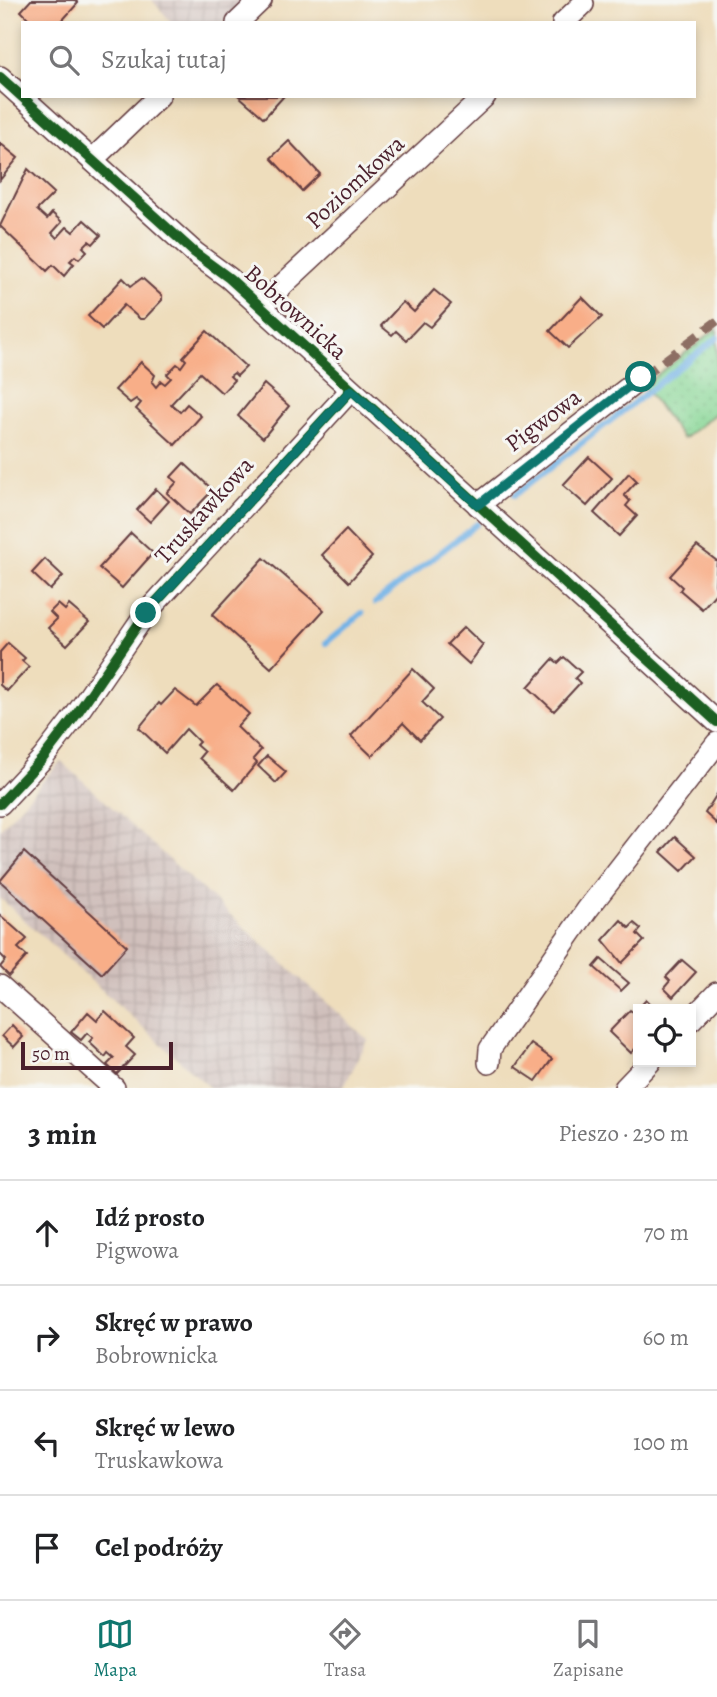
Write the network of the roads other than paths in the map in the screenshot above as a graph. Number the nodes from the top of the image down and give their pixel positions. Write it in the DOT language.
graph roads {
  1 [pos="261,0"];
  2 [pos="583,4"];
  3 [pos="239,21"];
  4 [pos="566,21"];
  5 [pos="0,77"];
  6 [pos="21,96"];
  7 [pos="23,98"];
  8 [pos="157,98"];
  9 [pos="483,98"];
  10 [pos="92,160"];
  11 [pos="260,306"];
  12 [pos="641,377"];
  13 [pos="351,390"];
  14 [pos="478,505"];
  15 [pos="717,722"];
  16 [pos="717,743"];
  17 [pos="1,801"];
  18 [pos="0,986"];
  19 [pos="717,993"];
  20 [pos="696,1015"];
  21 [pos="489,1063"];
  22 [pos="645,1067"];
  23 [pos="114,1088"];
  24 [pos="625,1088"];
  1 -- 3 [label="street"];
  2 -- 4 [label="street"];
  5 -- 6 [label="street, Bobrownicka"];
  7 -- 10 [label="street, Bobrownicka"];
  8 -- 10 [label="street"];
  9 -- 11 [label="street, Poziomkowa"];
  10 -- 11 [label="street, Bobrownicka"];
  11 -- 13 [label="street, Bobrownicka"];
  12 -- 14 [label="street, Pigwowa"];
  13 -- 14 [label="street, Bobrownicka"];
  13 -- 17 [label="street, Truskawkowa"];
  14 -- 15 [label="street, Bobrownicka"];
  16 -- 21 [label="street"];
  18 -- 23 [label="street"];
  19 -- 20 [label="street"];
  22 -- 24 [label="street"];
}
